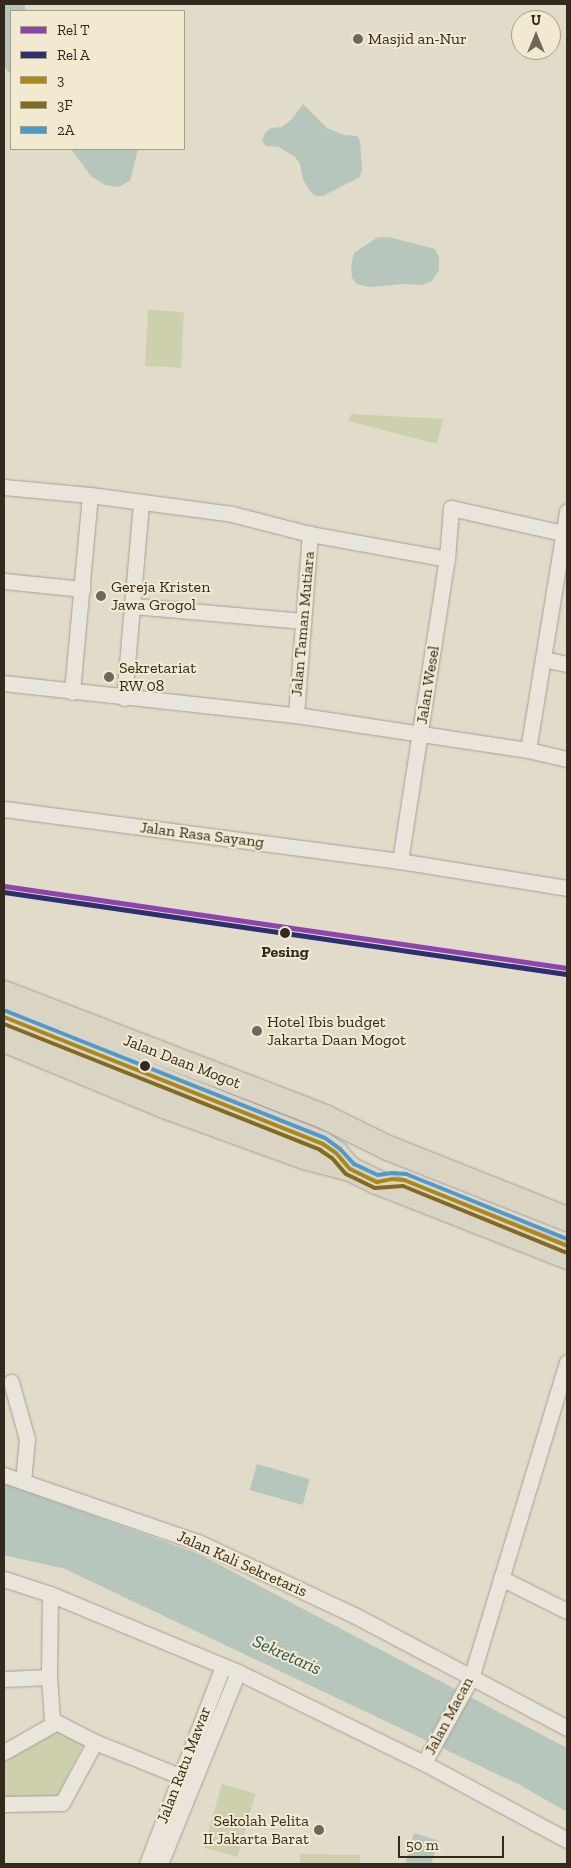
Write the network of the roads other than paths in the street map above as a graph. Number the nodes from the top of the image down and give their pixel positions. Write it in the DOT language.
graph roads {
  1 [pos="4,487"];
  2 [pos="90,496"];
  3 [pos="141,502"];
  4 [pos="567,511"];
  5 [pos="566,533"];
  6 [pos="310,534"];
  7 [pos="442,558"];
  8 [pos="4,581"];
  9 [pos="83,589"];
  10 [pos="133,606"];
  11 [pos="303,621"];
  12 [pos="543,659"];
  13 [pos="567,664"];
  14 [pos="4,684"];
  15 [pos="72,692"];
  16 [pos="124,698"];
  17 [pos="296,715"];
  18 [pos="421,733"];
  19 [pos="528,750"];
  20 [pos="567,758"];
  21 [pos="4,809"];
  22 [pos="400,861"];
  23 [pos="567,888"];
  24 [pos="4,993"];
  25 [pos="4,1007"];
  26 [pos="4,1017"];
  27 [pos="4,1040"];
  28 [pos="266,1115"];
  29 [pos="359,1136"];
  30 [pos="350,1169"];
  31 [pos="567,1219"];
  32 [pos="567,1257"];
  33 [pos="567,1362"];
  34 [pos="11,1382"];
  35 [pos="4,1474"];
  36 [pos="24,1481"];
  37 [pos="501,1578"];
  38 [pos="4,1579"];
  39 [pos="50,1594"];
  40 [pos="567,1612"];
  41 [pos="223,1666"];
  42 [pos="238,1672"];
  43 [pos="49,1677"];
  44 [pos="4,1679"];
  45 [pos="469,1682"];
  46 [pos="55,1722"];
  47 [pos="567,1728"];
  48 [pos="95,1742"];
  49 [pos="4,1752"];
  50 [pos="425,1761"];
  51 [pos="186,1779"];
  52 [pos="4,1804"];
  53 [pos="567,1840"];
  54 [pos="147,1864"];
  55 [pos="160,1864"];
  1 -- 2 [label="street"];
  2 -- 3 [label="street"];
  2 -- 9 [label="street"];
  3 -- 6 [label="street"];
  3 -- 10 [label="street"];
  4 -- 5 [label="street"];
  5 -- 7 [label="street, Jalan Wesel"];
  5 -- 12 [label="street"];
  6 -- 7 [label="street"];
  6 -- 11 [label="street, Jalan Taman Mutiara"];
  7 -- 18 [label="street, Jalan Wesel"];
  8 -- 9 [label="street"];
  9 -- 15 [label="street"];
  10 -- 11 [label="street"];
  10 -- 16 [label="street"];
  11 -- 17 [label="street, Jalan Taman Mutiara"];
  12 -- 13 [label="street"];
  12 -- 19 [label="street"];
  14 -- 15 [label="street, Jalan Taman Mutiara"];
  15 -- 16 [label="street, Jalan Taman Mutiara"];
  16 -- 17 [label="street, Jalan Taman Mutiara"];
  17 -- 18 [label="street, Jalan Taman Mutiara"];
  18 -- 19 [label="street, Jalan Taman Mutiara"];
  18 -- 22 [label="street, Jalan Wesel"];
  19 -- 20 [label="street, Jalan Taman Mutiara"];
  21 -- 22 [label="street, Jalan Rasa Sayang"];
  22 -- 23 [label="street, Jalan Rasa Sayang"];
  24 -- 29 [label="highway, Jalan Daan Mogot"];
  25 -- 28 [label="highway, Jalan Daan Mogot"];
  26 -- 28 [label="highway, Jalan Daan Mogot"];
  27 -- 30 [label="highway, Jalan Daan Mogot"];
  28 -- 29 [label="highway, Jalan Daan Mogot"];
  28 -- 30 [label="highway, Jalan Daan Mogot"];
  29 -- 31 [label="highway, Jalan Daan Mogot"];
  30 -- 32 [label="highway, Jalan Daan Mogot"];
  33 -- 37 [label="street, Jalan Macan"];
  34 -- 36 [label="street"];
  35 -- 36 [label="street, Jalan Kali Sekretaris"];
  36 -- 45 [label="street, Jalan Kali Sekretaris"];
  37 -- 40 [label="street"];
  37 -- 45 [label="street, Jalan Macan"];
  38 -- 39 [label="street, Jalan Macan"];
  39 -- 41 [label="street, Jalan Macan"];
  39 -- 43 [label="street"];
  41 -- 42 [label="street, Jalan Macan"];
  41 -- 51 [label="street, Jalan Ratu Mawar"];
  42 -- 50 [label="street, Jalan Macan"];
  42 -- 51 [label="street, Jalan Ratu Mawar"];
  43 -- 44 [label="street"];
  43 -- 46 [label="street"];
  45 -- 47 [label="street, Jalan Kali Sekretaris"];
  45 -- 50 [label="street, Jalan Macan"];
  46 -- 48 [label="street"];
  46 -- 49 [label="street"];
  48 -- 51 [label="street"];
  48 -- 52 [label="street"];
  50 -- 53 [label="street"];
  51 -- 54 [label="street, Jalan Ratu Mawar"];
  51 -- 55 [label="street, Jalan Ratu Mawar"];
}
